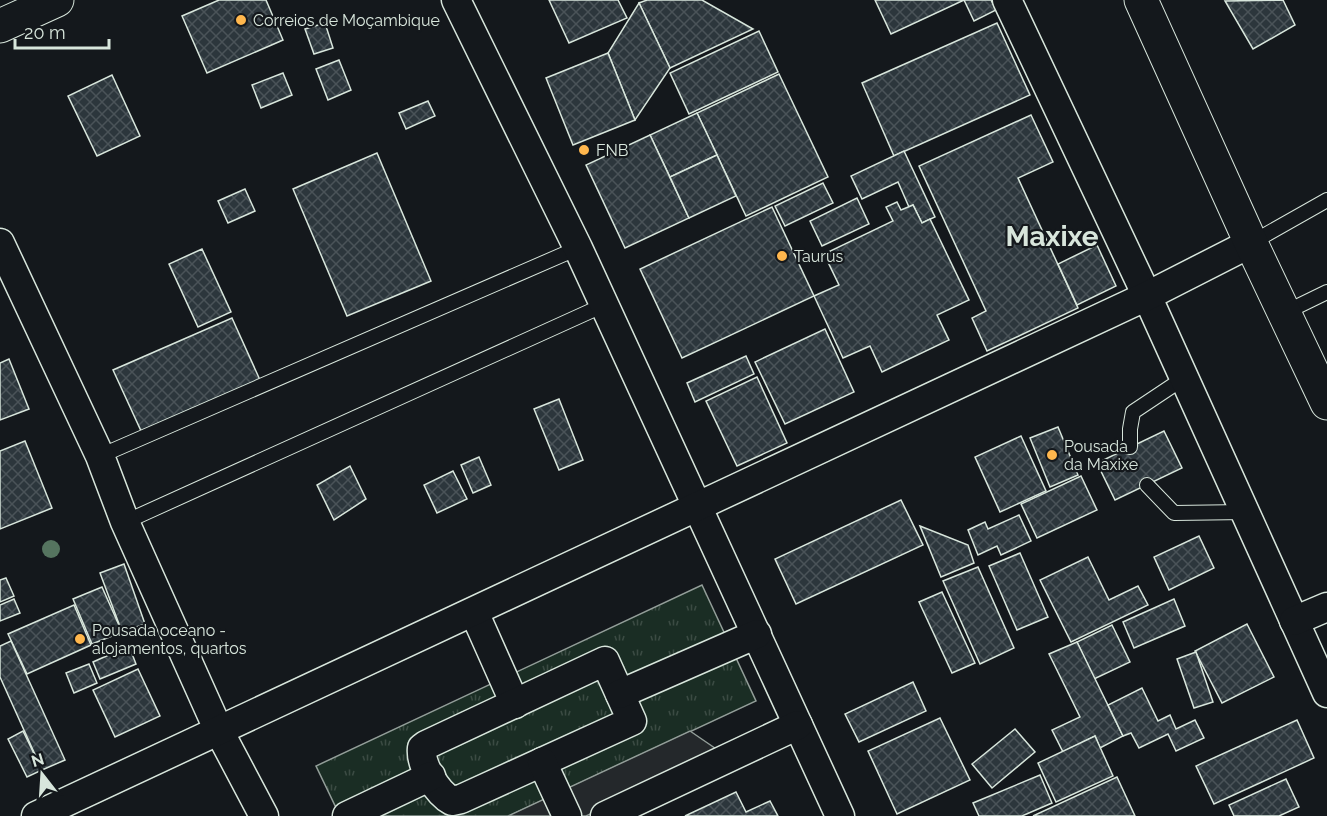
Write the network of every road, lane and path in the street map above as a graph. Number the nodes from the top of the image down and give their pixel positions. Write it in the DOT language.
graph roads {
  1 [pos="57,0"];
  2 [pos="456,0"];
  3 [pos="1007,0"];
  4 [pos="1141,0"];
  5 [pos="0,26"];
  6 [pos="1327,200"];
  7 [pos="0,243"];
  8 [pos="1251,243"];
  9 [pos="578,248"];
  10 [pos="1327,292"];
  11 [pos="1147,296"];
  12 [pos="604,305"];
  13 [pos="1284,313"];
  14 [pos="1184,378"];
  15 [pos="1327,403"];
  16 [pos="1130,447"];
  17 [pos="100,456"];
  18 [pos="1147,485"];
  19 [pos="698,507"];
  20 [pos="1245,512"];
  21 [pos="125,522"];
  22 [pos="1327,607"];
  23 [pos="474,612"];
  24 [pos="1294,621"];
  25 [pos="757,634"];
  26 [pos="1327,693"];
  27 [pos="620,694"];
  28 [pos="515,704"];
  29 [pos="798,725"];
  30 [pos="219,729"];
  31 [pos="542,762"];
  32 [pos="431,776"];
  33 [pos="36,816"];
  34 [pos="264,816"];
  35 [pos="347,816"];
  36 [pos="567,816"];
  37 [pos="605,816"];
  38 [pos="840,816"];
  1 -- 5 [label="main road"];
  2 -- 9 [label="street"];
  3 -- 11 [label="street"];
  4 -- 8 [label="main road"];
  6 -- 8 [label="lane"];
  7 -- 17 [label="street"];
  8 -- 11 [label="street"];
  8 -- 13 [label="main road"];
  9 -- 12 [label="street"];
  9 -- 17 [label="lane"];
  10 -- 13 [label="lane"];
  11 -- 14 [label="street"];
  11 -- 19 [label="street"];
  12 -- 19 [label="street"];
  12 -- 21 [label="lane"];
  13 -- 15 [label="main road"];
  14 -- 16 [label="lane"];
  14 -- 20 [label="street"];
  17 -- 21 [label="street"];
  18 -- 20 [label="lane"];
  19 -- 23 [label="street"];
  19 -- 25 [label="street"];
  20 -- 24 [label="street"];
  21 -- 30 [label="street"];
  22 -- 24 [label="street"];
  23 -- 28 [label="street"];
  23 -- 30 [label="street"];
  24 -- 26 [label="street"];
  25 -- 27 [label="street"];
  25 -- 29 [label="street"];
  27 -- 28 [label="street"];
  27 -- 31 [label="street"];
  28 -- 32 [label="street"];
  29 -- 37 [label="street"];
  29 -- 38 [label="street"];
  30 -- 33 [label="street"];
  30 -- 34 [label="street"];
  31 -- 32 [label="street"];
  31 -- 36 [label="street"];
  32 -- 35 [label="street"];
}
